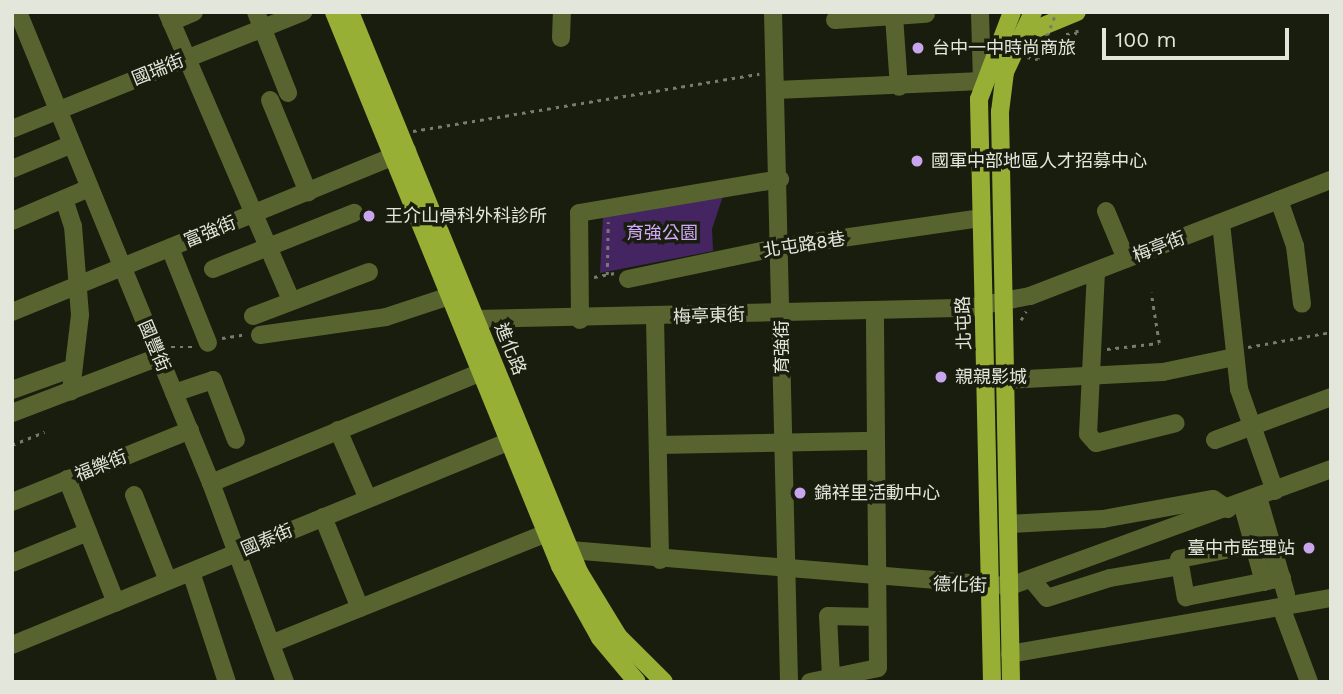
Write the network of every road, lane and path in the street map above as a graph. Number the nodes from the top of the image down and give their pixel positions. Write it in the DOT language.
graph roads {
  1 [pos="194,12"];
  2 [pos="303,12"];
  3 [pos="334,12"];
  4 [pos="350,12"];
  5 [pos="562,12"];
  6 [pos="773,12"];
  7 [pos="980,12"];
  8 [pos="1012,12"];
  9 [pos="1033,12"];
  10 [pos="1056,12"];
  11 [pos="1077,12"];
  12 [pos="926,14"];
  13 [pos="894,16"];
  14 [pos="169,17"];
  15 [pos="835,20"];
  16 [pos="259,21"];
  17 [pos="18,24"];
  18 [pos="1024,34"];
  19 [pos="1047,36"];
  20 [pos="561,38"];
  21 [pos="978,45"];
  22 [pos="186,60"];
  23 [pos="1038,60"];
  24 [pos="776,81"];
  25 [pos="982,81"];
  26 [pos="899,86"];
  27 [pos="288,93"];
  28 [pos="270,100"];
  29 [pos="55,111"];
  30 [pos="12,129"];
  31 [pos="70,145"];
  32 [pos="400,148"];
  33 [pos="12,169"];
  34 [pos="780,179"];
  35 [pos="1331,180"];
  36 [pos="89,188"];
  37 [pos="308,192"];
  38 [pos="64,199"];
  39 [pos="1279,200"];
  40 [pos="1106,211"];
  41 [pos="354,213"];
  42 [pos="252,215"];
  43 [pos="621,218"];
  44 [pos="982,218"];
  45 [pos="12,221"];
  46 [pos="1221,223"];
  47 [pos="267,246"];
  48 [pos="780,247"];
  49 [pos="170,248"];
  50 [pos="1126,259"];
  51 [pos="121,268"];
  52 [pos="213,269"];
  53 [pos="1096,271"];
  54 [pos="369,272"];
  55 [pos="607,275"];
  56 [pos="628,279"];
  57 [pos="77,286"];
  58 [pos="1151,293"];
  59 [pos="450,296"];
  60 [pos="291,300"];
  61 [pos="1003,301"];
  62 [pos="1302,304"];
  63 [pos="984,305"];
  64 [pos="875,310"];
  65 [pos="12,312"];
  66 [pos="782,314"];
  67 [pos="253,316"];
  68 [pos="655,318"];
  69 [pos="474,319"];
  70 [pos="580,320"];
  71 [pos="1331,332"];
  72 [pos="260,335"];
  73 [pos="208,343"];
  74 [pos="1090,351"];
  75 [pos="1234,353"];
  76 [pos="159,357"];
  77 [pos="73,368"];
  78 [pos="481,372"];
  79 [pos="1087,379"];
  80 [pos="1005,380"];
  81 [pos="12,390"];
  82 [pos="71,391"];
  83 [pos="174,393"];
  84 [pos="1331,397"];
  85 [pos="12,413"];
  86 [pos="1176,423"];
  87 [pos="1250,426"];
  88 [pos="190,430"];
  89 [pos="338,430"];
  90 [pos="45,432"];
  91 [pos="515,439"];
  92 [pos="236,440"];
  93 [pos="1215,440"];
  94 [pos="876,442"];
  95 [pos="783,443"];
  96 [pos="12,444"];
  97 [pos="658,445"];
  98 [pos="1331,469"];
  99 [pos="67,479"];
  100 [pos="211,483"];
  101 [pos="134,495"];
  102 [pos="368,499"];
  103 [pos="1251,500"];
  104 [pos="12,502"];
  105 [pos="323,517"];
  106 [pos="1009,524"];
  107 [pos="88,532"];
  108 [pos="546,533"];
  109 [pos="1256,544"];
  110 [pos="570,550"];
  111 [pos="239,553"];
  112 [pos="660,560"];
  113 [pos="12,563"];
  114 [pos="1180,566"];
  115 [pos="786,571"];
  116 [pos="191,572"];
  117 [pos="877,580"];
  118 [pos="1032,580"];
  119 [pos="168,581"];
  120 [pos="1264,582"];
  121 [pos="991,585"];
  122 [pos="1010,586"];
  123 [pos="1283,593"];
  124 [pos="1331,598"];
  125 [pos="116,603"];
  126 [pos="360,608"];
  127 [pos="877,617"];
  128 [pos="273,643"];
  129 [pos="12,645"];
  130 [pos="1010,654"];
  131 [pos="817,680"];
  132 [pos="227,682"];
  133 [pos="285,682"];
  134 [pos="637,682"];
  135 [pos="664,682"];
  136 [pos="789,682"];
  137 [pos="992,682"];
  138 [pos="1011,682"];
  139 [pos="1017,682"];
  140 [pos="1310,682"];
  1 -- 14 [label="street"];
  2 -- 16 [label="street, 國瑞街"];
  3 -- 32 [label="main road, 進化路"];
  4 -- 32 [label="main road, 進化路"];
  5 -- 20 [label="street"];
  6 -- 24 [label="street, 育強街"];
  7 -- 25 [label="street"];
  8 -- 25 [label="main road, 北屯路"];
  9 -- 18 [label="main road"];
  10 -- 19 [label="path, bridge"];
  11 -- 18 [label="main road"];
  12 -- 13 [label="street"];
  13 -- 15 [label="street"];
  13 -- 26 [label="street"];
  14 -- 22 [label="street"];
  16 -- 22 [label="street, 國瑞街"];
  16 -- 27 [label="street"];
  17 -- 29 [label="street, 國豐街"];
  18 -- 61 [label="main road"];
  19 -- 21 [label="path, bridge"];
  19 -- 23 [label="path"];
  22 -- 29 [label="street, 國瑞街"];
  22 -- 42 [label="street"];
  24 -- 26 [label="street"];
  24 -- 32 [label="path"];
  24 -- 34 [label="street, 育強街"];
  25 -- 26 [label="street"];
  25 -- 44 [label="main road, 北屯路"];
  28 -- 37 [label="street"];
  29 -- 30 [label="street, 國瑞街"];
  29 -- 31 [label="street, 國豐街"];
  31 -- 33 [label="street"];
  31 -- 36 [label="street, 國豐街"];
  32 -- 37 [label="street, 富強街"];
  32 -- 59 [label="main road, 進化路"];
  32 -- 69 [label="main road, 進化路"];
  34 -- 48 [label="street, 育強街"];
  34 -- 70 [label="street"];
  35 -- 39 [label="street, 梅亭街"];
  36 -- 38 [label="street"];
  36 -- 51 [label="street, 國豐街"];
  37 -- 42 [label="street, 富強街"];
  38 -- 45 [label="street"];
  38 -- 57 [label="street"];
  39 -- 46 [label="street, 梅亭街"];
  39 -- 62 [label="street"];
  40 -- 50 [label="street"];
  41 -- 47 [label="street"];
  42 -- 47 [label="street"];
  42 -- 49 [label="street, 富強街"];
  43 -- 55 [label="path"];
  44 -- 48 [label="street, 北屯路8巷"];
  44 -- 63 [label="main road, 北屯路"];
  46 -- 50 [label="street, 梅亭街"];
  46 -- 75 [label="street"];
  47 -- 52 [label="street"];
  47 -- 60 [label="street"];
  48 -- 56 [label="street, 北屯路8巷"];
  48 -- 66 [label="street, 育強街"];
  49 -- 51 [label="street, 富強街"];
  49 -- 73 [label="street"];
  50 -- 53 [label="street, 梅亭街"];
  51 -- 57 [label="street, 富強街"];
  51 -- 76 [label="street, 國豐街"];
  53 -- 61 [label="street, 梅亭街"];
  53 -- 74 [label="street"];
  54 -- 60 [label="street"];
  57 -- 65 [label="street, 富強街"];
  57 -- 77 [label="street"];
  58 -- 74 [label="path"];
  59 -- 72 [label="street"];
  59 -- 78 [label="main road, 進化路"];
  60 -- 67 [label="street"];
  61 -- 63 [label="street, 梅亭街"];
  61 -- 80 [label="main road"];
  63 -- 64 [label="street, 梅亭東街"];
  63 -- 121 [label="main road, 北屯路"];
  64 -- 66 [label="street, 梅亭東街"];
  64 -- 94 [label="street"];
  66 -- 68 [label="street, 梅亭東街"];
  66 -- 95 [label="street, 育強街"];
  68 -- 70 [label="street, 梅亭東街"];
  68 -- 97 [label="street"];
  69 -- 70 [label="street, 梅亭東街"];
  69 -- 91 [label="main road, 進化路"];
  71 -- 75 [label="path"];
  74 -- 79 [label="street"];
  75 -- 79 [label="street"];
  75 -- 87 [label="street"];
  76 -- 82 [label="street"];
  76 -- 83 [label="street, 國豐街"];
  77 -- 81 [label="street"];
  77 -- 82 [label="street"];
  78 -- 89 [label="street"];
  78 -- 91 [label="main road, 進化路"];
  79 -- 80 [label="street"];
  79 -- 86 [label="street"];
  80 -- 106 [label="main road"];
  82 -- 85 [label="street"];
  83 -- 88 [label="street, 國豐街"];
  83 -- 92 [label="street"];
  84 -- 87 [label="street"];
  87 -- 93 [label="street"];
  87 -- 103 [label="street"];
  88 -- 99 [label="street, 福樂街"];
  88 -- 100 [label="street, 國豐街"];
  89 -- 100 [label="street"];
  89 -- 102 [label="street"];
  90 -- 96 [label="path"];
  91 -- 102 [label="street, 國泰街"];
  91 -- 108 [label="main road, 進化路"];
  91 -- 110 [label="main road, 進化路"];
  94 -- 95 [label="street"];
  94 -- 117 [label="street"];
  95 -- 97 [label="street"];
  95 -- 115 [label="street, 育強街"];
  97 -- 112 [label="street"];
  98 -- 103 [label="street, 德化街"];
  99 -- 104 [label="street, 福樂街"];
  99 -- 107 [label="street"];
  100 -- 111 [label="street, 國豐街"];
  101 -- 119 [label="street"];
  102 -- 105 [label="street, 國泰街"];
  103 -- 106 [label="street"];
  103 -- 109 [label="street"];
  103 -- 118 [label="street, 德化街"];
  103 -- 123 [label="street"];
  105 -- 111 [label="street, 國泰街"];
  105 -- 126 [label="street"];
  106 -- 122 [label="main road"];
  107 -- 113 [label="street"];
  107 -- 125 [label="street"];
  108 -- 126 [label="street"];
  108 -- 134 [label="main road, 進化路"];
  109 -- 114 [label="street"];
  109 -- 120 [label="street"];
  110 -- 112 [label="street, 德化街"];
  110 -- 135 [label="main road, 進化路"];
  111 -- 116 [label="street, 國泰街"];
  111 -- 128 [label="street, 國豐街"];
  112 -- 115 [label="street, 德化街"];
  114 -- 118 [label="street"];
  114 -- 120 [label="street"];
  115 -- 117 [label="street, 德化街"];
  115 -- 136 [label="street, 育強街"];
  116 -- 119 [label="street, 國泰街"];
  116 -- 132 [label="street"];
  117 -- 121 [label="street, 德化街"];
  117 -- 127 [label="street"];
  118 -- 122 [label="street, 德化街"];
  119 -- 125 [label="street, 國泰街"];
  120 -- 123 [label="street"];
  121 -- 122 [label="street, 德化街"];
  121 -- 137 [label="main road, 北屯路"];
  122 -- 130 [label="main road"];
  123 -- 124 [label="street"];
  123 -- 130 [label="street"];
  123 -- 140 [label="street"];
  125 -- 129 [label="street, 國泰街"];
  126 -- 128 [label="street"];
  127 -- 131 [label="street"];
  127 -- 131 [label="street"];
  128 -- 133 [label="street, 國豐街"];
  130 -- 138 [label="main road"];
  130 -- 139 [label="main road"];
}
